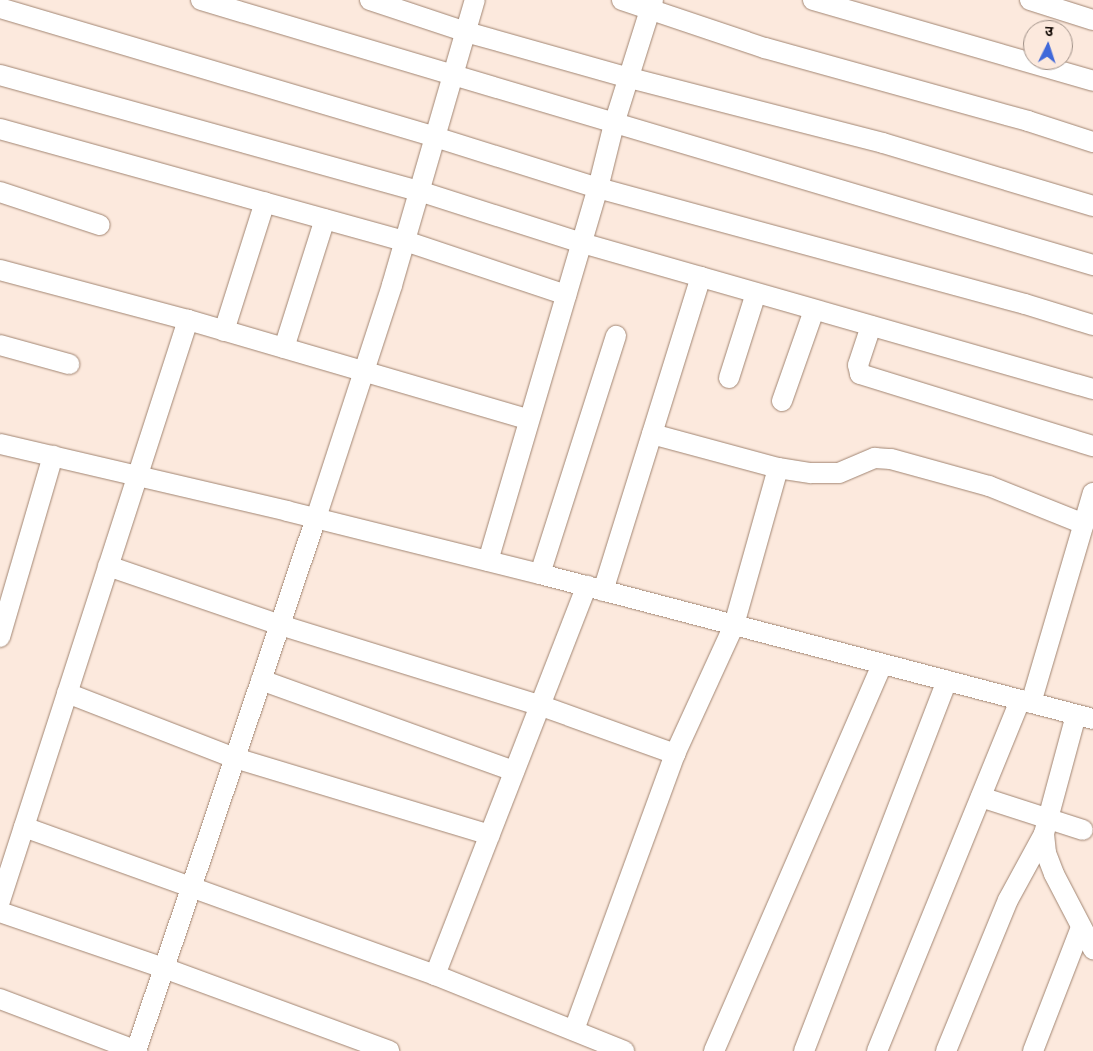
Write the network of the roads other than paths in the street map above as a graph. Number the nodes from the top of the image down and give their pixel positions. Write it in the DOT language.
graph roads {
  1 [pos="201,0"];
  2 [pos="370,0"];
  3 [pos="475,0"];
  4 [pos="622,0"];
  5 [pos="813,0"];
  6 [pos="1030,0"];
  7 [pos="652,4"];
  8 [pos="0,8"];
  9 [pos="1093,20"];
  10 [pos="466,32"];
  11 [pos="0,75"];
  12 [pos="454,75"];
  13 [pos="630,78"];
  14 [pos="1093,81"];
  15 [pos="614,124"];
  16 [pos="0,129"];
  17 [pos="435,137"];
  18 [pos="1093,142"];
  19 [pos="598,188"];
  20 [pos="419,191"];
  21 [pos="0,192"];
  22 [pos="265,202"];
  23 [pos="1093,206"];
  24 [pos="326,219"];
  25 [pos="100,225"];
  26 [pos="405,241"];
  27 [pos="582,243"];
  28 [pos="1093,265"];
  29 [pos="0,270"];
  30 [pos="701,277"];
  31 [pos="756,293"];
  32 [pos="566,295"];
  33 [pos="814,310"];
  34 [pos="188,320"];
  35 [pos="1093,325"];
  36 [pos="871,326"];
  37 [pos="224,331"];
  38 [pos="616,336"];
  39 [pos="0,345"];
  40 [pos="284,348"];
  41 [pos="68,364"];
  42 [pos="363,372"];
  43 [pos="729,378"];
  44 [pos="1093,389"];
  45 [pos="782,401"];
  46 [pos="529,420"];
  47 [pos="652,434"];
  48 [pos="0,444"];
  49 [pos="1093,446"];
  50 [pos="53,456"];
  51 [pos="778,468"];
  52 [pos="137,476"];
  53 [pos="1093,493"];
  54 [pos="316,518"];
  55 [pos="1084,524"];
  56 [pos="488,562"];
  57 [pos="108,566"];
  58 [pos="540,574"];
  59 [pos="595,588"];
  60 [pos="280,624"];
  61 [pos="734,625"];
  62 [pos="0,637"];
  63 [pos="882,664"];
  64 [pos="261,680"];
  65 [pos="948,681"];
  66 [pos="67,693"];
  67 [pos="1026,702"];
  68 [pos="539,705"];
  69 [pos="1085,717"];
  70 [pos="675,754"];
  71 [pos="235,758"];
  72 [pos="514,771"];
  73 [pos="981,797"];
  74 [pos="1045,826"];
  75 [pos="24,827"];
  76 [pos="1083,830"];
  77 [pos="490,835"];
  78 [pos="191,888"];
  79 [pos="0,901"];
  80 [pos="0,912"];
  81 [pos="1082,927"];
  82 [pos="1093,949"];
  83 [pos="164,968"];
  84 [pos="435,974"];
  85 [pos="0,999"];
  86 [pos="574,1030"];
  87 [pos="136,1051"];
  88 [pos="389,1051"];
  89 [pos="624,1051"];
  90 [pos="714,1051"];
  91 [pos="804,1051"];
  92 [pos="877,1051"];
  93 [pos="946,1051"];
  94 [pos="1034,1051"];
  1 -- 12 [label="street"];
  2 -- 10 [label="street"];
  3 -- 10 [label="street"];
  4 -- 7 [label="street"];
  5 -- 14 [label="street"];
  6 -- 9 [label="street"];
  7 -- 13 [label="street"];
  7 -- 18 [label="street"];
  8 -- 17 [label="street"];
  10 -- 12 [label="street"];
  10 -- 13 [label="street"];
  11 -- 20 [label="street"];
  12 -- 15 [label="street"];
  12 -- 17 [label="street"];
  13 -- 15 [label="street"];
  13 -- 23 [label="street"];
  15 -- 19 [label="street"];
  15 -- 28 [label="street"];
  16 -- 22 [label="street"];
  17 -- 19 [label="street"];
  17 -- 20 [label="street"];
  19 -- 27 [label="street"];
  19 -- 35 [label="street"];
  20 -- 26 [label="street"];
  20 -- 27 [label="street"];
  21 -- 25 [label="street"];
  22 -- 24 [label="street"];
  22 -- 37 [label="street"];
  24 -- 26 [label="street"];
  24 -- 40 [label="street"];
  26 -- 32 [label="street"];
  26 -- 42 [label="street"];
  27 -- 30 [label="street"];
  27 -- 32 [label="street"];
  29 -- 34 [label="street"];
  30 -- 31 [label="street"];
  30 -- 47 [label="street"];
  31 -- 33 [label="street"];
  31 -- 43 [label="street"];
  32 -- 46 [label="street"];
  33 -- 36 [label="street"];
  33 -- 45 [label="street"];
  34 -- 37 [label="street"];
  34 -- 52 [label="street"];
  36 -- 44 [label="street"];
  36 -- 49 [label="street"];
  37 -- 40 [label="street"];
  38 -- 58 [label="street"];
  39 -- 41 [label="street"];
  40 -- 42 [label="street"];
  42 -- 46 [label="street"];
  42 -- 54 [label="street"];
  46 -- 56 [label="street"];
  47 -- 51 [label="street"];
  47 -- 59 [label="street"];
  48 -- 50 [label="street"];
  50 -- 52 [label="street"];
  50 -- 62 [label="street"];
  51 -- 55 [label="street"];
  51 -- 61 [label="street"];
  52 -- 54 [label="street"];
  52 -- 57 [label="street"];
  53 -- 55 [label="street"];
  54 -- 56 [label="street"];
  54 -- 60 [label="street"];
  55 -- 67 [label="street"];
  56 -- 58 [label="street"];
  57 -- 60 [label="street"];
  57 -- 66 [label="street"];
  58 -- 59 [label="street"];
  59 -- 61 [label="street"];
  59 -- 68 [label="street"];
  60 -- 64 [label="street"];
  60 -- 68 [label="street"];
  61 -- 63 [label="street"];
  61 -- 70 [label="street"];
  63 -- 65 [label="street"];
  63 -- 90 [label="street"];
  64 -- 71 [label="street"];
  64 -- 72 [label="street"];
  65 -- 67 [label="street"];
  65 -- 91 [label="street"];
  66 -- 71 [label="street"];
  66 -- 75 [label="street"];
  67 -- 69 [label="street"];
  67 -- 73 [label="street"];
  68 -- 70 [label="street"];
  68 -- 72 [label="street"];
  69 -- 74 [label="street"];
  70 -- 86 [label="street"];
  71 -- 77 [label="street"];
  71 -- 78 [label="street"];
  72 -- 77 [label="street"];
  73 -- 74 [label="street"];
  73 -- 92 [label="street"];
  74 -- 76 [label="street"];
  74 -- 81 [label="street"];
  74 -- 93 [label="street"];
  75 -- 78 [label="street"];
  75 -- 79 [label="street"];
  77 -- 84 [label="street"];
  78 -- 83 [label="street"];
  78 -- 84 [label="street"];
  80 -- 83 [label="street"];
  81 -- 82 [label="street"];
  81 -- 94 [label="street"];
  83 -- 87 [label="street"];
  83 -- 88 [label="street"];
  84 -- 86 [label="street"];
  85 -- 87 [label="street"];
  86 -- 89 [label="street"];
}
